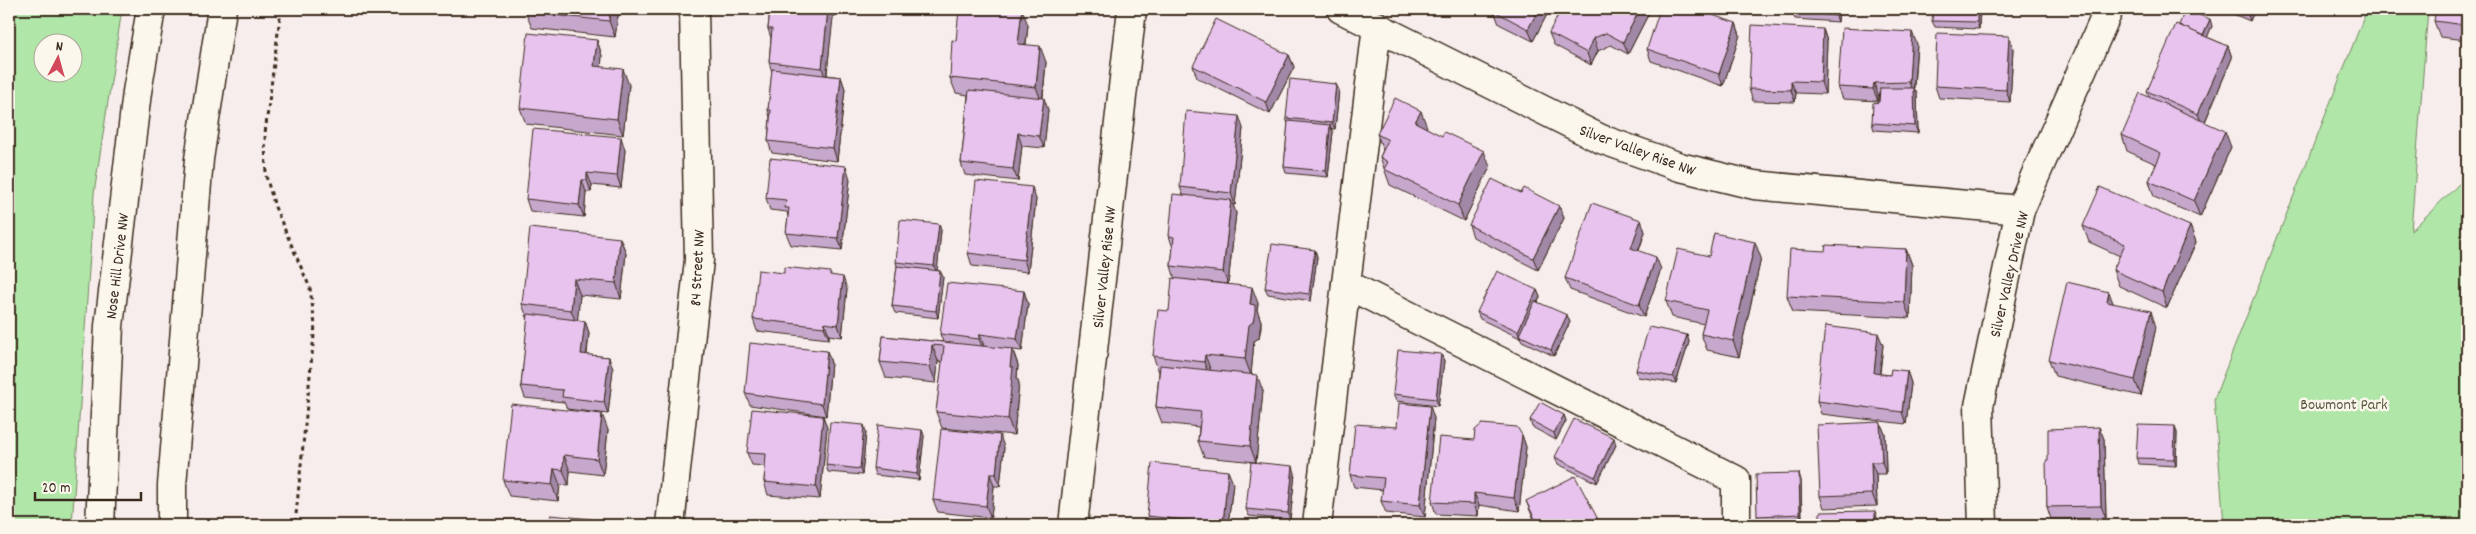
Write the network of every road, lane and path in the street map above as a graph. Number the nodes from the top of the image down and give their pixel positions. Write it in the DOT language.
graph roads {
  1 [pos="151,9"];
  2 [pos="222,9"];
  3 [pos="281,9"];
  4 [pos="694,9"];
  5 [pos="1132,9"];
  6 [pos="1341,9"];
  7 [pos="2109,9"];
  8 [pos="1377,26"];
  9 [pos="2020,210"];
  10 [pos="1346,284"];
  11 [pos="100,525"];
  12 [pos="172,525"];
  13 [pos="296,525"];
  14 [pos="670,525"];
  15 [pos="1073,525"];
  16 [pos="1317,525"];
  17 [pos="1736,525"];
  18 [pos="1983,525"];
  1 -- 11 [label="street, Nose Hill Drive NW"];
  2 -- 12 [label="street"];
  3 -- 13 [label="path"];
  4 -- 14 [label="street, 84 Street NW"];
  5 -- 15 [label="street, Silver Valley Rise NW"];
  6 -- 8 [label="street, Silver Valley Rise NW"];
  7 -- 9 [label="street, Silver Valley Drive NW"];
  8 -- 9 [label="street, Silver Valley Rise NW"];
  8 -- 10 [label="street"];
  9 -- 18 [label="street, Silver Valley Drive NW"];
  10 -- 16 [label="street"];
  10 -- 17 [label="street"];
}
